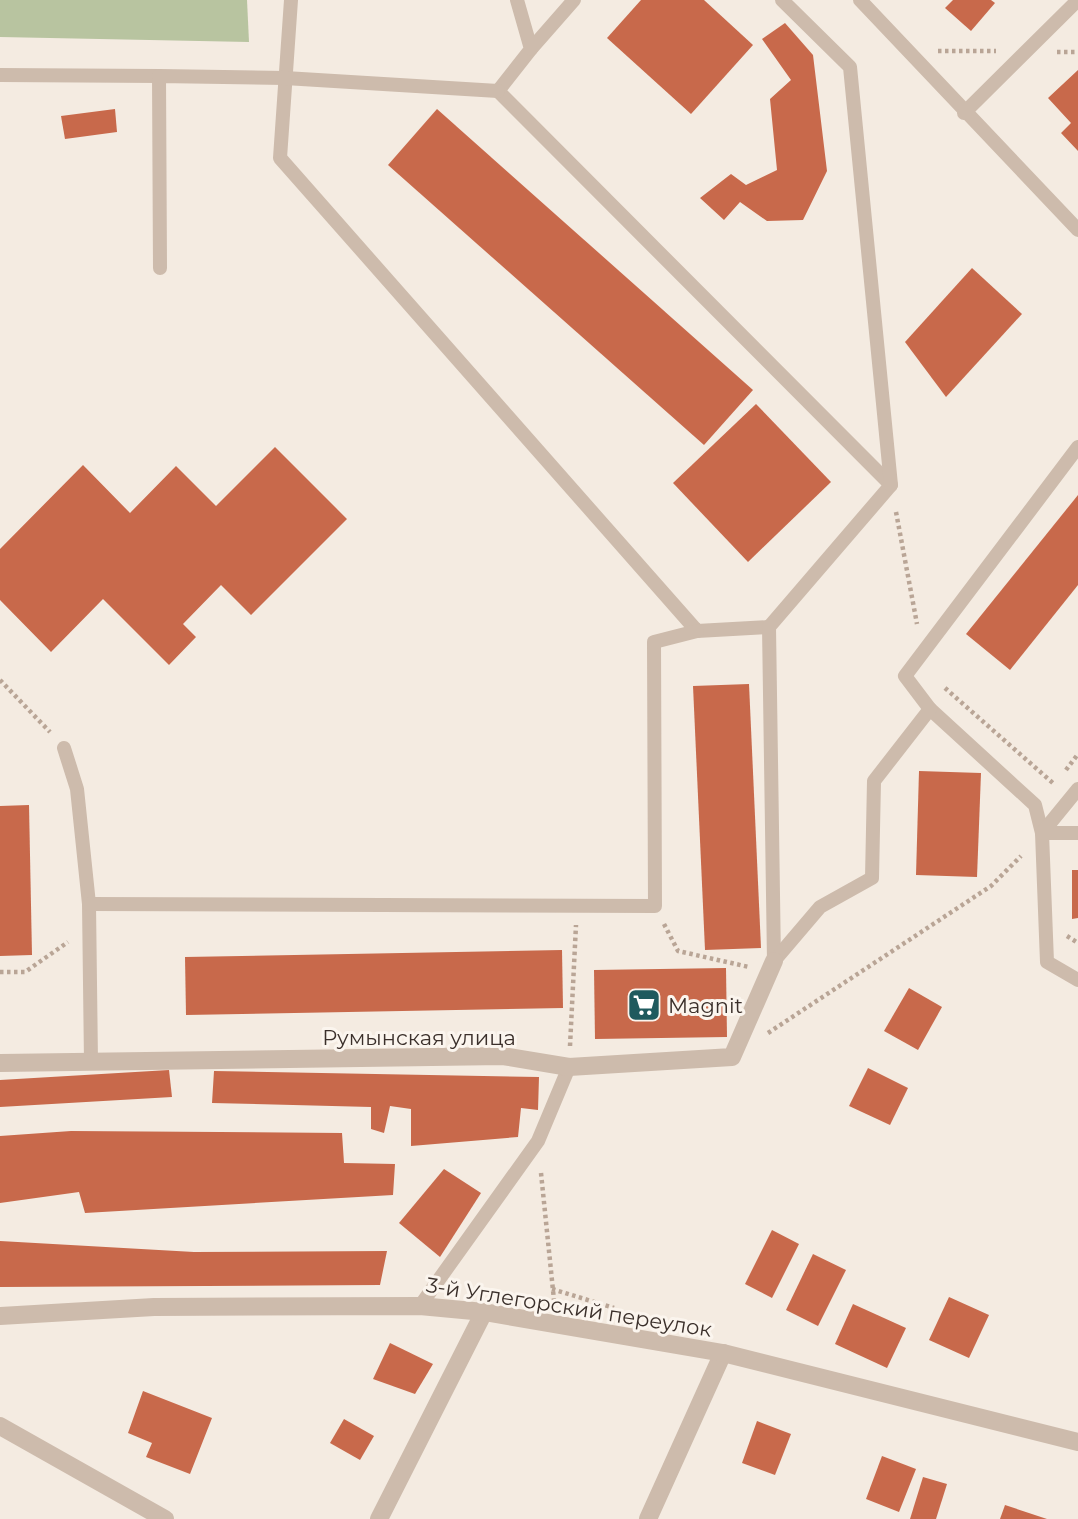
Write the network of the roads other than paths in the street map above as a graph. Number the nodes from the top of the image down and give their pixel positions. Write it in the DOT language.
graph roads {
  1 [pos="291,0"];
  2 [pos="516,0"];
  3 [pos="574,0"];
  4 [pos="782,0"];
  5 [pos="860,0"];
  6 [pos="1078,0"];
  7 [pos="531,49"];
  8 [pos="0,75"];
  9 [pos="159,76"];
  10 [pos="285,78"];
  11 [pos="498,91"];
  12 [pos="964,113"];
  13 [pos="1078,230"];
  14 [pos="160,268"];
  15 [pos="1078,447"];
  16 [pos="891,485"];
  17 [pos="769,627"];
  18 [pos="697,631"];
  19 [pos="930,709"];
  20 [pos="64,747"];
  21 [pos="1078,789"];
  22 [pos="1042,833"];
  23 [pos="1078,833"];
  24 [pos="89,904"];
  25 [pos="772,966"];
  26 [pos="1078,980"];
  27 [pos="91,1062"];
  28 [pos="0,1063"];
  29 [pos="569,1068"];
  30 [pos="420,1306"];
  31 [pos="484,1312"];
  32 [pos="0,1316"];
  33 [pos="723,1353"];
  34 [pos="0,1426"];
  35 [pos="1078,1442"];
  36 [pos="165,1519"];
  37 [pos="379,1519"];
  38 [pos="648,1519"];
  1 -- 10 [label="lane"];
  2 -- 7 [label="lane"];
  3 -- 7 [label="lane"];
  4 -- 16 [label="lane"];
  5 -- 12 [label="lane"];
  6 -- 12 [label="lane"];
  7 -- 11 [label="lane"];
  8 -- 9 [label="lane"];
  9 -- 10 [label="lane"];
  9 -- 14 [label="lane"];
  10 -- 11 [label="lane"];
  10 -- 18 [label="lane"];
  11 -- 16 [label="lane"];
  12 -- 13 [label="lane"];
  15 -- 19 [label="lane"];
  16 -- 17 [label="lane"];
  17 -- 18 [label="lane"];
  17 -- 25 [label="lane"];
  18 -- 24 [label="lane"];
  19 -- 22 [label="lane"];
  19 -- 25 [label="lane"];
  20 -- 24 [label="lane"];
  21 -- 22 [label="lane"];
  22 -- 23 [label="lane"];
  22 -- 26 [label="lane"];
  24 -- 27 [label="lane"];
  25 -- 29 [label="street, Румынская улица"];
  27 -- 28 [label="street, Румынская улица"];
  27 -- 29 [label="street, Румынская улица"];
  29 -- 30 [label="lane"];
  30 -- 31 [label="street, 3-й Углегорский переулок"];
  30 -- 32 [label="street, 3-й Углегорский переулок"];
  31 -- 33 [label="street, 3-й Углегорский переулок"];
  31 -- 37 [label="street"];
  33 -- 35 [label="street, 3-й Углегорский переулок"];
  33 -- 38 [label="street"];
  34 -- 36 [label="street"];
}
